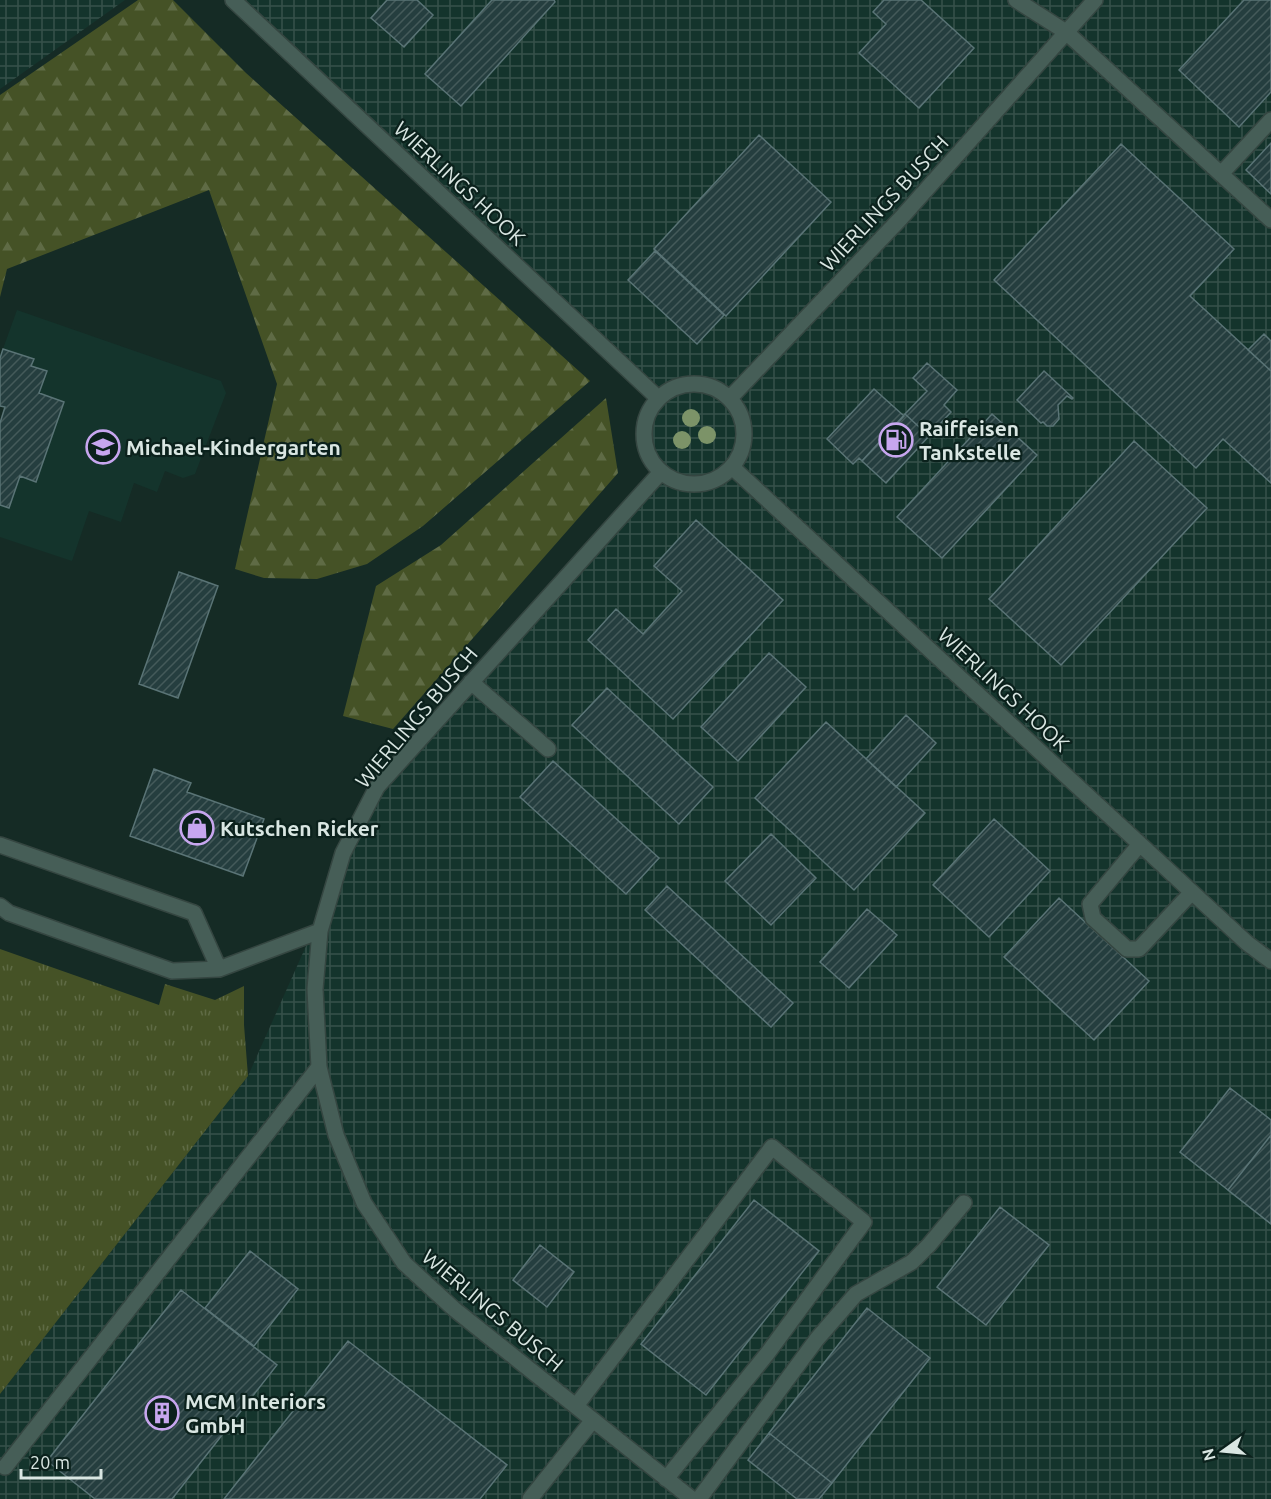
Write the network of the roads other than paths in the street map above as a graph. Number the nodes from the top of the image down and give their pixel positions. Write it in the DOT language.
graph roads {
  1 [pos="233,0"];
  2 [pos="1016,0"];
  3 [pos="1095,0"];
  4 [pos="1066,32"];
  5 [pos="1271,120"];
  6 [pos="1221,174"];
  7 [pos="1271,220"];
  8 [pos="658,398"];
  9 [pos="730,398"];
  10 [pos="732,467"];
  11 [pos="661,472"];
  12 [pos="471,682"];
  13 [pos="548,749"];
  14 [pos="1140,844"];
  15 [pos="0,845"];
  16 [pos="1192,892"];
  17 [pos="0,906"];
  18 [pos="320,931"];
  19 [pos="1271,961"];
  20 [pos="219,969"];
  21 [pos="319,1067"];
  22 [pos="964,1203"];
  23 [pos="576,1406"];
  24 [pos="593,1420"];
  25 [pos="5,1467"];
  26 [pos="666,1479"];
  27 [pos="530,1499"];
  28 [pos="692,1499"];
  29 [pos="699,1499"];
  1 -- 8 [label="street, WIERLINGS HOOK"];
  2 -- 4 [label="street"];
  3 -- 4 [label="street, WIERLINGS BUSCH"];
  4 -- 6 [label="street"];
  4 -- 9 [label="street, WIERLINGS BUSCH"];
  5 -- 6 [label="street"];
  6 -- 7 [label="street"];
  8 -- 9 [label="street"];
  8 -- 11 [label="street"];
  9 -- 10 [label="street"];
  10 -- 11 [label="street"];
  10 -- 14 [label="street, WIERLINGS HOOK"];
  11 -- 12 [label="street, WIERLINGS BUSCH"];
  12 -- 13 [label="street"];
  12 -- 18 [label="street, WIERLINGS BUSCH"];
  14 -- 16 [label="street, WIERLINGS HOOK"];
  14 -- 16 [label="street"];
  15 -- 20 [label="street"];
  16 -- 19 [label="street, WIERLINGS HOOK"];
  17 -- 20 [label="street"];
  18 -- 20 [label="street"];
  18 -- 21 [label="street, WIERLINGS BUSCH"];
  21 -- 23 [label="street, WIERLINGS BUSCH"];
  21 -- 25 [label="street"];
  22 -- 29 [label="street"];
  23 -- 24 [label="street, WIERLINGS BUSCH"];
  23 -- 26 [label="street"];
  24 -- 26 [label="street, WIERLINGS BUSCH"];
  24 -- 27 [label="street"];
  26 -- 28 [label="street, WIERLINGS BUSCH"];
}
